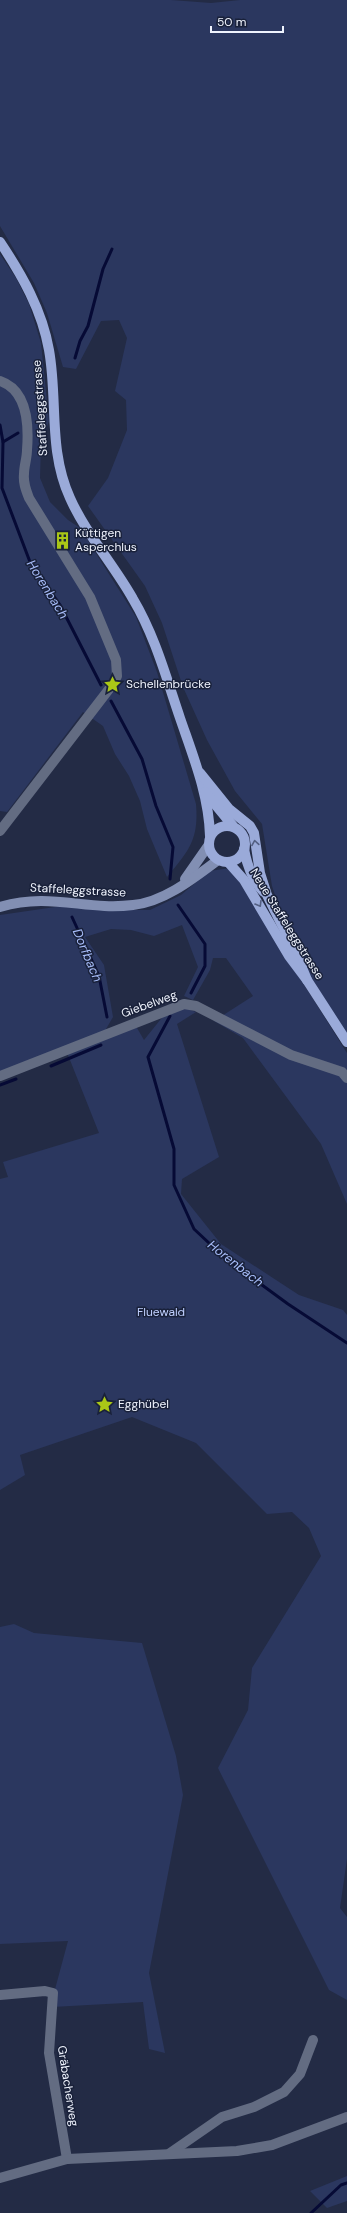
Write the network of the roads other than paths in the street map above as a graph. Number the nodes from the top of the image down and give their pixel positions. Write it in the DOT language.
graph roads {
  1 [pos="0,242"];
  2 [pos="0,381"];
  3 [pos="197,770"];
  4 [pos="204,790"];
  5 [pos="233,826"];
  6 [pos="0,831"];
  7 [pos="209,841"];
  8 [pos="244,849"];
  9 [pos="223,861"];
  10 [pos="175,888"];
  11 [pos="267,895"];
  12 [pos="0,907"];
  13 [pos="307,980"];
  14 [pos="347,1042"];
  15 [pos="0,1076"];
  16 [pos="347,1078"];
  17 [pos="0,1995"];
  18 [pos="313,2040"];
  19 [pos="347,2117"];
  20 [pos="170,2153"];
  21 [pos="67,2159"];
  22 [pos="0,2178"];
  1 -- 3 [label="main road, Staffeleggstrasse"];
  2 -- 6 [label="street"];
  3 -- 4 [label="main road, Staffeleggstrasse"];
  11 -- 3 [label="main road, one-way"];
  4 -- 5 [label="main road, Staffeleggstrasse"];
  4 -- 7 [label="main road, Staffeleggstrasse"];
  5 -- 7 [label="main road"];
  5 -- 8 [label="main road"];
  7 -- 9 [label="main road"];
  7 -- 10 [label="street, Staffeleggstrasse"];
  8 -- 9 [label="main road"];
  8 -- 11 [label="main road, Neue Staffeleggstrasse"];
  9 -- 10 [label="street, Staffeleggstrasse"];
  9 -- 13 [label="main road, Neue Staffeleggstrasse, one-way"];
  10 -- 12 [label="street, Staffeleggstrasse"];
  11 -- 13 [label="main road"];
  13 -- 14 [label="main road, Neue Staffeleggstrasse"];
  15 -- 16 [label="street, Giebelweg"];
  17 -- 21 [label="street, Gräbacherweg"];
  18 -- 20 [label="street"];
  19 -- 20 [label="street"];
  20 -- 21 [label="street"];
  21 -- 22 [label="street"];
}
